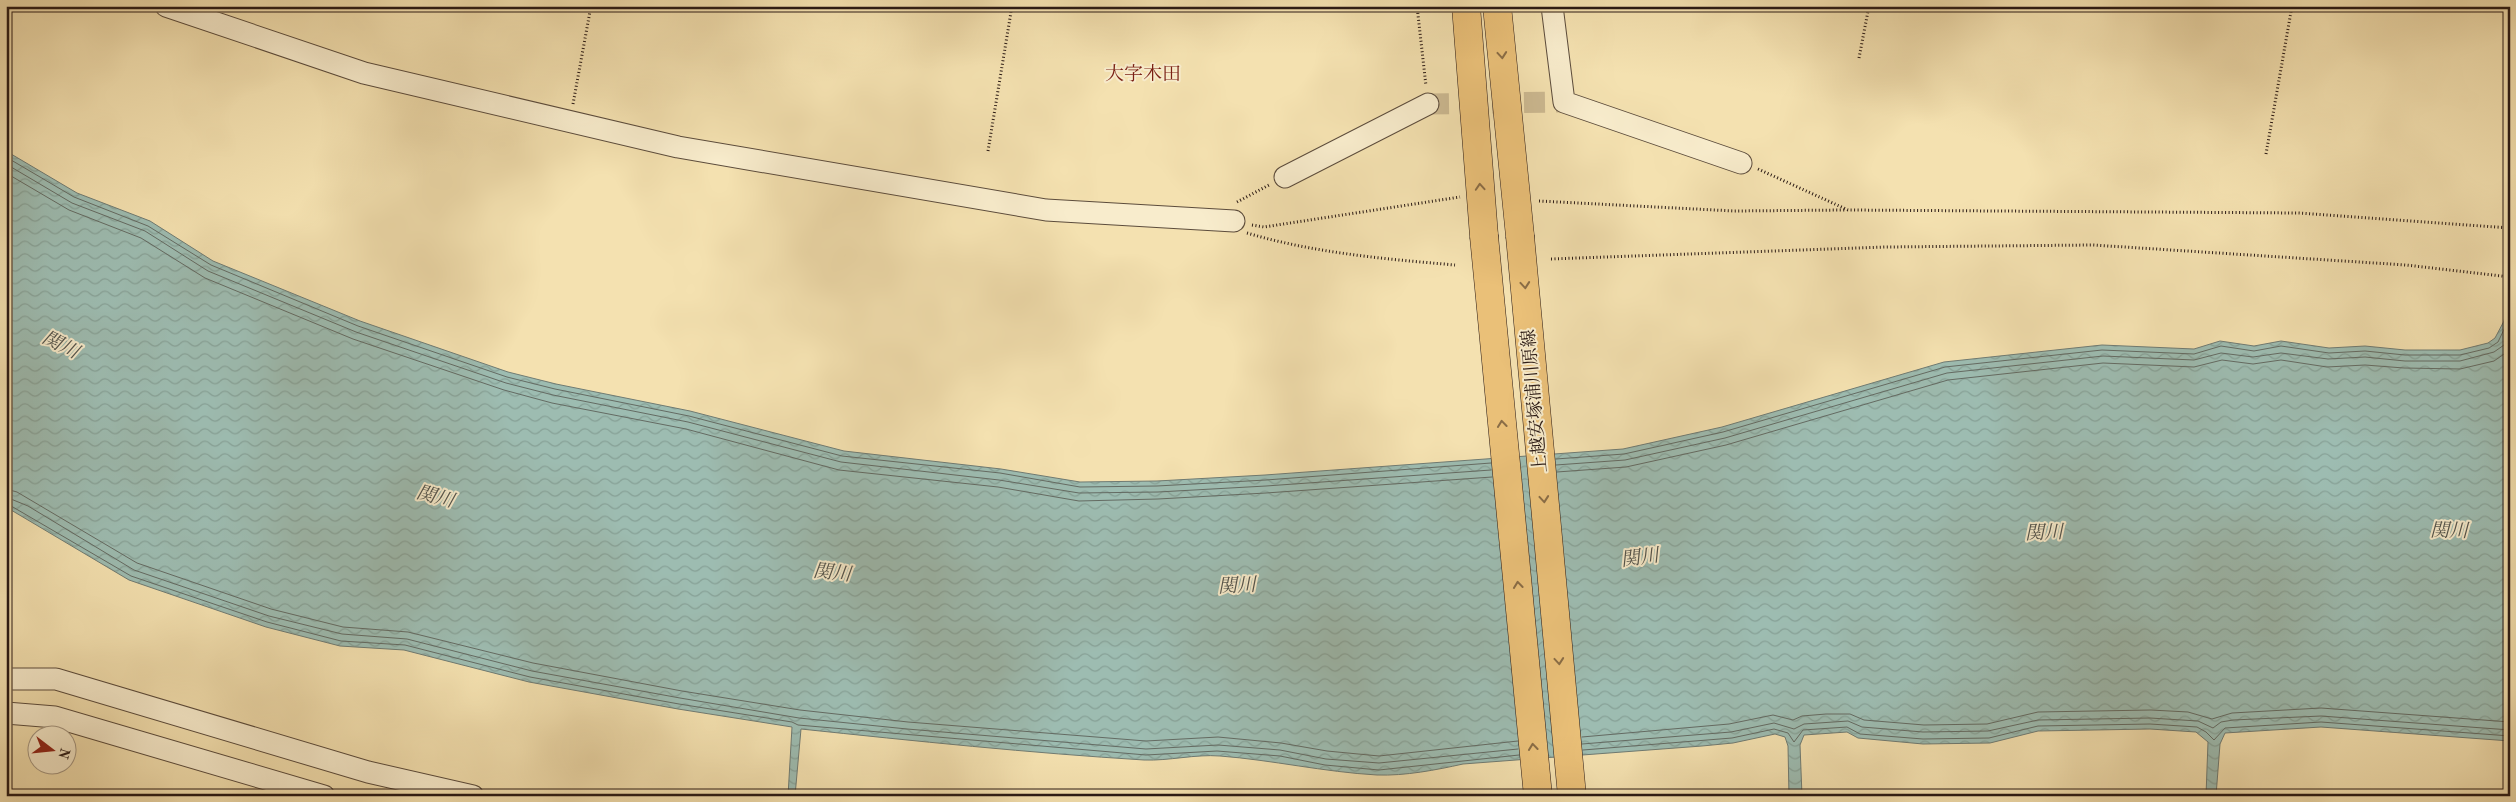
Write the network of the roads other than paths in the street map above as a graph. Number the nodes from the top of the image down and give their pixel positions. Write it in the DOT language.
graph roads {
  1 [pos="166,6"];
  2 [pos="1466,6"];
  3 [pos="1498,6"];
  4 [pos="1552,6"];
  5 [pos="1428,104"];
  6 [pos="1741,163"];
  7 [pos="1285,177"];
  8 [pos="1233,222"];
  9 [pos="6,679"];
  10 [pos="6,713"];
  11 [pos="324,796"];
  12 [pos="473,796"];
  13 [pos="1538,796"];
  14 [pos="1572,796"];
  1 -- 8 [label="street"];
  13 -- 2 [label="main road, 上越安塚浦川原線, one-way, bridge"];
  3 -- 14 [label="main road, 上越安塚浦川原線, one-way, bridge"];
  4 -- 6 [label="street"];
  5 -- 7 [label="street"];
  9 -- 12 [label="street"];
  10 -- 11 [label="street"];
}
